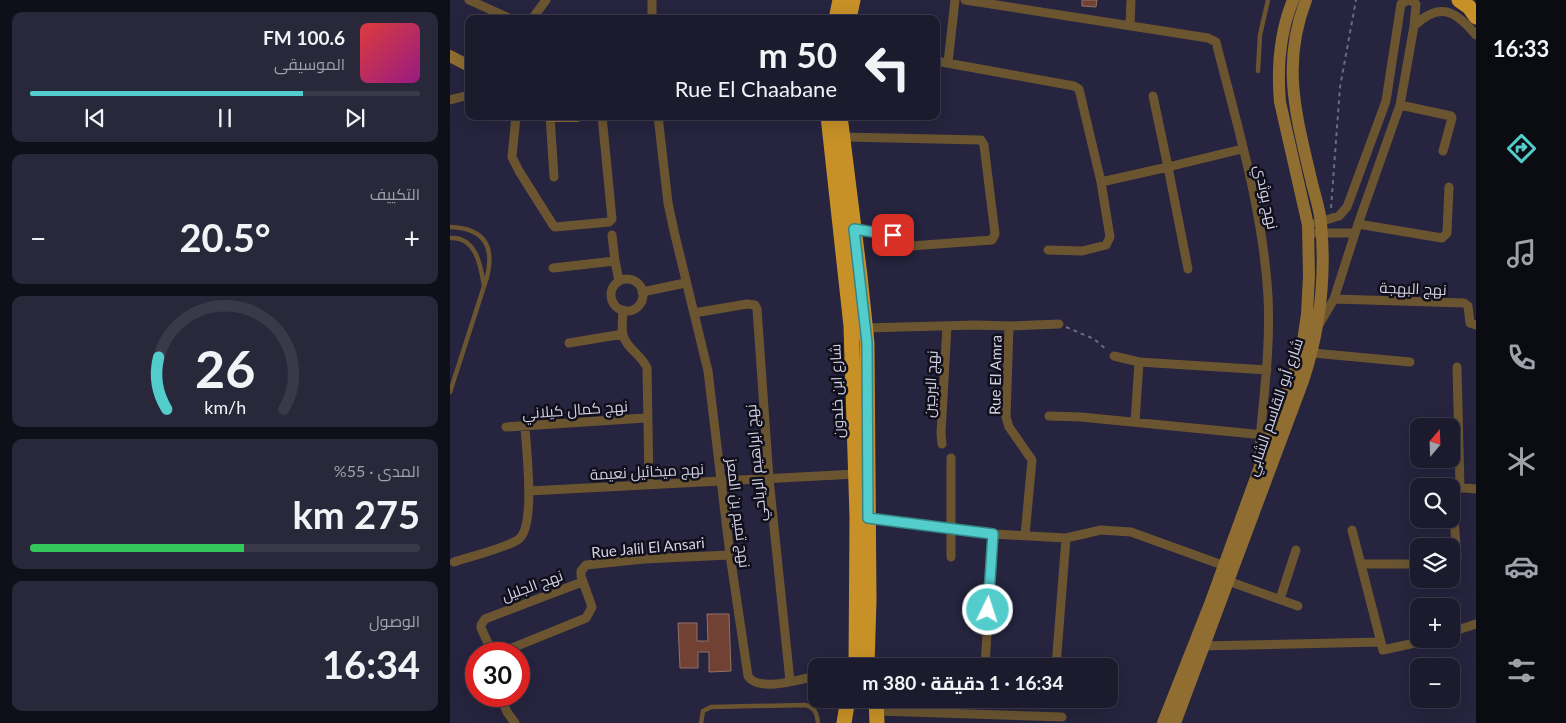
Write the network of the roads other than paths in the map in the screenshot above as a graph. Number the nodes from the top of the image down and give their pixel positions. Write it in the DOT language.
graph roads {
  1 [pos="469,0"];
  2 [pos="546,0"];
  3 [pos="652,0"];
  4 [pos="840,0"];
  5 [pos="852,0"];
  6 [pos="955,0"];
  7 [pos="965,0"];
  8 [pos="1131,0"];
  9 [pos="1268,0"];
  10 [pos="1293,0"];
  11 [pos="1306,0"];
  12 [pos="1409,0"];
  13 [pos="1459,0"];
  14 [pos="502,15"];
  15 [pos="535,15"];
  16 [pos="652,15"];
  17 [pos="837,15"];
  18 [pos="850,15"];
  19 [pos="1476,17"];
  20 [pos="1130,25"];
  21 [pos="1414,26"];
  22 [pos="1476,35"];
  23 [pos="450,56"];
  24 [pos="940,62"];
  25 [pos="948,63"];
  26 [pos="465,64"];
  27 [pos="1258,71"];
  28 [pos="465,96"];
  29 [pos="1153,96"];
  30 [pos="450,100"];
  31 [pos="1400,105"];
  32 [pos="516,120"];
  33 [pos="550,120"];
  34 [pos="602,120"];
  35 [pos="658,120"];
  36 [pos="828,120"];
  37 [pos="841,120"];
  38 [pos="843,137"];
  39 [pos="1242,149"];
  40 [pos="1444,151"];
  41 [pos="1168,167"];
  42 [pos="554,177"];
  43 [pos="1101,182"];
  44 [pos="1449,188"];
  45 [pos="1324,224"];
  46 [pos="450,227"];
  47 [pos="854,229"];
  48 [pos="1308,229"];
  49 [pos="1356,229"];
  50 [pos="612,235"];
  51 [pos="450,238"];
  52 [pos="1048,250"];
  53 [pos="615,261"];
  54 [pos="553,268"];
  55 [pos="1188,270"];
  56 [pos="619,281"];
  57 [pos="685,283"];
  58 [pos="484,288"];
  59 [pos="642,292"];
  60 [pos="1334,299"];
  61 [pos="622,310"];
  62 [pos="694,313"];
  63 [pos="1059,324"];
  64 [pos="1318,325"];
  65 [pos="1476,325"];
  66 [pos="947,326"];
  67 [pos="1009,326"];
  68 [pos="865,328"];
  69 [pos="623,334"];
  70 [pos="568,343"];
  71 [pos="1312,353"];
  72 [pos="1114,356"];
  73 [pos="1139,362"];
  74 [pos="1410,362"];
  75 [pos="1456,367"];
  76 [pos="1267,370"];
  77 [pos="450,392"];
  78 [pos="1049,416"];
  79 [pos="646,418"];
  80 [pos="1135,422"];
  81 [pos="525,426"];
  82 [pos="506,427"];
  83 [pos="1271,437"];
  84 [pos="942,444"];
  85 [pos="951,458"];
  86 [pos="856,474"];
  87 [pos="1460,478"];
  88 [pos="769,479"];
  89 [pos="720,481"];
  90 [pos="649,484"];
  91 [pos="1460,488"];
  92 [pos="1476,489"];
  93 [pos="529,491"];
  94 [pos="868,518"];
  95 [pos="951,528"];
  96 [pos="1352,530"];
  97 [pos="993,534"];
  98 [pos="1026,535"];
  99 [pos="1066,538"];
  100 [pos="1296,550"];
  101 [pos="730,555"];
  102 [pos="951,557"];
  103 [pos="454,562"];
  104 [pos="1362,564"];
  105 [pos="1410,564"];
  106 [pos="1224,566"];
  107 [pos="1228,581"];
  108 [pos="582,582"];
  109 [pos="1280,600"];
  110 [pos="1298,606"];
  111 [pos="1476,624"];
  112 [pos="1460,629"];
  113 [pos="487,642"];
  114 [pos="527,642"];
  115 [pos="1382,642"];
  116 [pos="1410,644"];
  117 [pos="1199,646"];
  118 [pos="856,658"];
  119 [pos="871,658"];
  120 [pos="985,658"];
  121 [pos="1057,658"];
  122 [pos="808,678"];
  123 [pos="790,681"];
  124 [pos="505,707"];
  125 [pos="846,708"];
  126 [pos="854,708"];
  127 [pos="866,708"];
  128 [pos="876,711"];
  129 [pos="507,712"];
  130 [pos="1062,717"];
  131 [pos="503,723"];
  132 [pos="515,723"];
  133 [pos="701,723"];
  134 [pos="818,723"];
  135 [pos="844,723"];
  136 [pos="854,723"];
  137 [pos="866,723"];
  138 [pos="1163,723"];
  139 [pos="1174,723"];
  1 -- 14 [label="street"];
  2 -- 15 [label="street"];
  3 -- 16 [label="street"];
  4 -- 17 [label="highway"];
  5 -- 18 [label="highway"];
  6 -- 25 [label="street"];
  7 -- 20 [label="street"];
  8 -- 20 [label="street"];
  9 -- 27 [label="lane"];
  10 -- 48 [label="street, شارع أبو القاسم الشابي"];
  11 -- 45 [label="street, شارع أبو القاسم الشابي"];
  12 -- 21 [label="street"];
  12 -- 45 [label="street"];
  13 -- 19 [label="highway"];
  20 -- 39 [label="street, نهج بوثدي"];
  21 -- 22 [label="street"];
  21 -- 31 [label="street"];
  23 -- 26 [label="street"];
  24 -- 25 [label="street"];
  25 -- 43 [label="street"];
  28 -- 30 [label="street"];
  29 -- 41 [label="street"];
  31 -- 40 [label="street"];
  31 -- 49 [label="street"];
  32 -- 34 [label="street"];
  33 -- 42 [label="street"];
  35 -- 57 [label="street, نهج تميم بن المعز"];
  36 -- 86 [label="highway, شارع ابن خلدون"];
  37 -- 38 [label="highway, شارع ابن خلدون"];
  38 -- 47 [label="highway, شارع ابن خلدون"];
  38 -- 47 [label="street"];
  39 -- 41 [label="street"];
  39 -- 76 [label="street, نهج بوثدي"];
  41 -- 43 [label="street"];
  41 -- 55 [label="street"];
  43 -- 52 [label="street"];
  44 -- 49 [label="street"];
  45 -- 48 [label="street"];
  45 -- 49 [label="street"];
  45 -- 64 [label="street, شارع أبو القاسم الشابي"];
  46 -- 58 [label="lane"];
  47 -- 68 [label="highway, شارع ابن خلدون"];
  48 -- 83 [label="street, شارع أبو القاسم الشابي"];
  49 -- 60 [label="street"];
  50 -- 53 [label="street"];
  51 -- 58 [label="lane"];
  53 -- 54 [label="street"];
  53 -- 56 [label="street"];
  56 -- 59 [label="street"];
  56 -- 61 [label="street"];
  57 -- 59 [label="street"];
  57 -- 62 [label="street, نهج تميم بن المعز"];
  58 -- 77 [label="lane"];
  59 -- 61 [label="street"];
  60 -- 64 [label="street"];
  60 -- 65 [label="street, نهج البهجة"];
  61 -- 69 [label="street"];
  62 -- 88 [label="street, نهج ابراهيم الرياحي"];
  62 -- 89 [label="street, نهج تميم بن المعز"];
  63 -- 67 [label="street"];
  64 -- 71 [label="street, شارع أبو القاسم الشابي"];
  66 -- 67 [label="street"];
  66 -- 68 [label="street"];
  66 -- 84 [label="street, نهج البرجين"];
  67 -- 98 [label="street, Rue El Amra"];
  68 -- 94 [label="highway, شارع ابن خلدون"];
  69 -- 70 [label="street"];
  69 -- 79 [label="street"];
  71 -- 74 [label="street"];
  71 -- 83 [label="street, شارع أبو القاسم الشابي"];
  72 -- 73 [label="street"];
  73 -- 76 [label="street"];
  73 -- 80 [label="street"];
  75 -- 87 [label="street"];
  76 -- 83 [label="street, نهج بوثدي"];
  78 -- 80 [label="street"];
  79 -- 81 [label="street, نهج كمال كيلاني"];
  79 -- 90 [label="street"];
  80 -- 83 [label="street"];
  81 -- 82 [label="street, نهج كمال كيلاني"];
  81 -- 93 [label="street"];
  83 -- 106 [label="street, شارع أبو القاسم الشابي"];
  83 -- 107 [label="street, شارع أبو القاسم الشابي"];
  85 -- 95 [label="street"];
  86 -- 88 [label="street, نهج ميخائيل نعيمة"];
  86 -- 118 [label="highway, شارع ابن خلدون"];
  88 -- 89 [label="street, نهج ميخائيل نعيمة"];
  88 -- 123 [label="street, نهج ابراهيم الرياحي"];
  89 -- 90 [label="street, نهج ميخائيل نعيمة"];
  89 -- 101 [label="street, نهج تميم بن المعز"];
  90 -- 93 [label="street, نهج ميخائيل نعيمة"];
  91 -- 92 [label="street"];
  93 -- 103 [label="street"];
  94 -- 95 [label="street"];
  94 -- 119 [label="highway, شارع ابن خلدون"];
  95 -- 97 [label="street"];
  95 -- 102 [label="street"];
  96 -- 104 [label="street"];
  97 -- 98 [label="street"];
  97 -- 120 [label="street"];
  98 -- 99 [label="street"];
  99 -- 106 [label="street"];
  99 -- 121 [label="street"];
  100 -- 109 [label="street"];
  101 -- 108 [label="street, Rue Jalil El Ansari"];
  101 -- 123 [label="street, نهج تميم بن المعز"];
  104 -- 105 [label="street"];
  104 -- 115 [label="street"];
  106 -- 117 [label="street, شارع أبو القاسم الشابي"];
  107 -- 109 [label="street"];
  107 -- 117 [label="street, شارع أبو القاسم الشابي"];
  108 -- 113 [label="street, نهج الجليل"];
  108 -- 114 [label="street, نهج الجليل"];
  109 -- 110 [label="street"];
  111 -- 112 [label="street"];
  115 -- 116 [label="street"];
  115 -- 117 [label="street"];
  117 -- 138 [label="street, شارع أبو القاسم الشابي"];
  117 -- 139 [label="street, شارع أبو القاسم الشابي"];
  122 -- 123 [label="street, نهج تميم بن المعز"];
  124 -- 129 [label="street"];
  125 -- 135 [label="highway"];
  126 -- 136 [label="highway"];
  127 -- 137 [label="highway"];
  128 -- 130 [label="street"];
  129 -- 131 [label="street"];
  129 -- 132 [label="street"];
  133 -- 134 [label="lane"];
}
